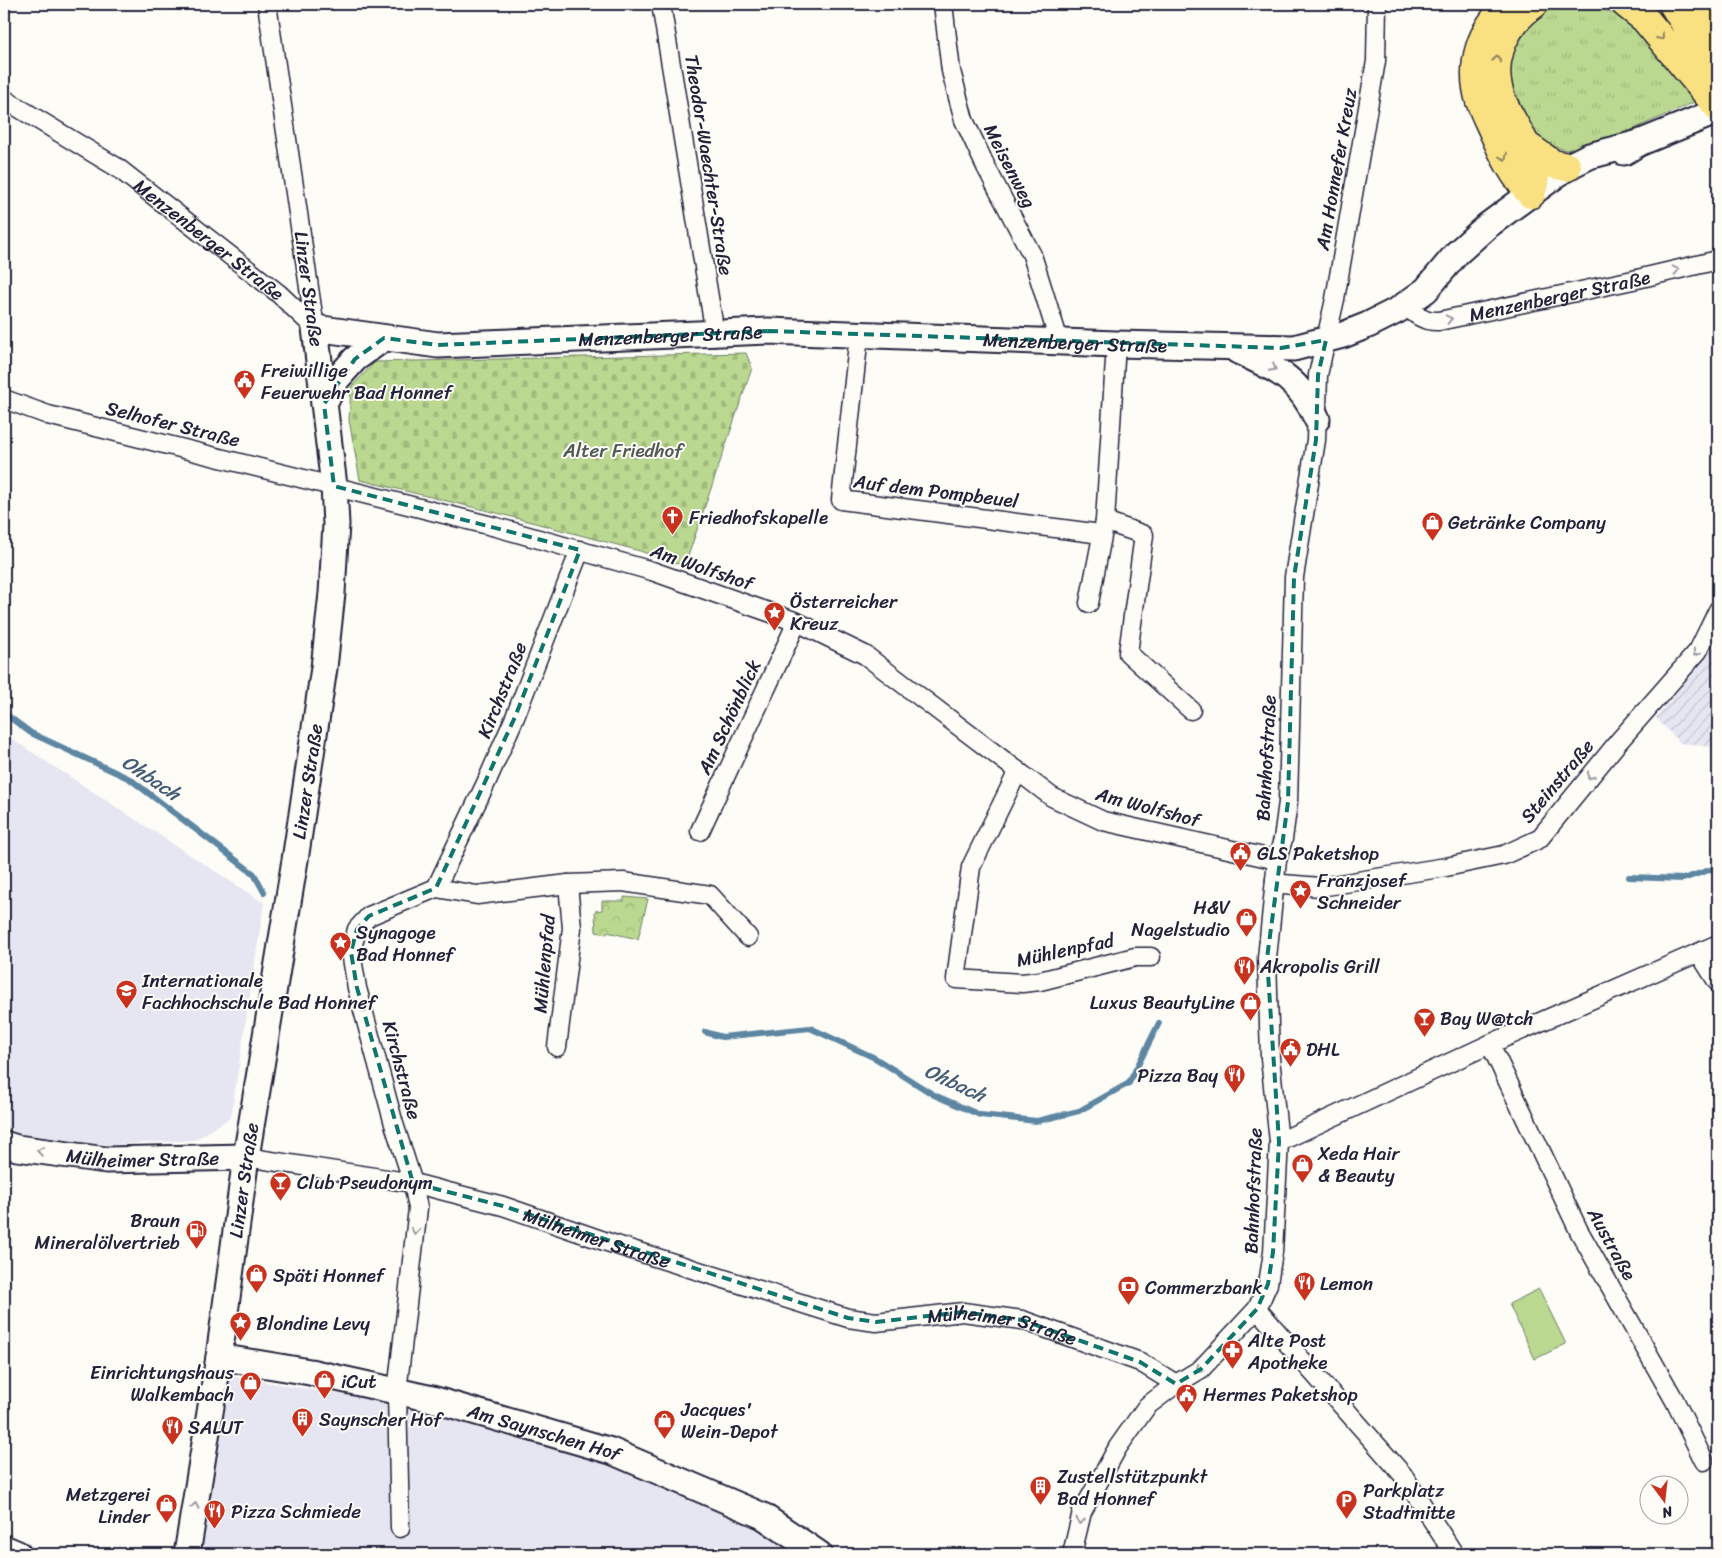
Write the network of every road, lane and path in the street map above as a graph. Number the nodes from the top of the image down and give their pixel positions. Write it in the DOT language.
graph roads {
  1 [pos="267,4"];
  2 [pos="661,4"];
  3 [pos="943,4"];
  4 [pos="1377,4"];
  5 [pos="1509,4"];
  6 [pos="1534,4"];
  7 [pos="1626,4"];
  8 [pos="1673,4"];
  9 [pos="1703,4"];
  10 [pos="1718,30"];
  11 [pos="1718,76"];
  12 [pos="4,99"];
  13 [pos="1718,106"];
  14 [pos="1718,111"];
  15 [pos="1639,144"];
  16 [pos="1527,146"];
  17 [pos="1568,167"];
  18 [pos="1531,194"];
  19 [pos="1718,260"];
  20 [pos="1405,306"];
  21 [pos="315,328"];
  22 [pos="715,334"];
  23 [pos="859,335"];
  24 [pos="384,338"];
  25 [pos="1326,340"];
  26 [pos="1059,341"];
  27 [pos="1116,344"];
  28 [pos="1229,347"];
  29 [pos="4,399"];
  30 [pos="324,404"];
  31 [pos="1317,419"];
  32 [pos="334,486"];
  33 [pos="1103,527"];
  34 [pos="580,550"];
  35 [pos="1089,603"];
  36 [pos="1718,610"];
  37 [pos="798,622"];
  38 [pos="1191,710"];
  39 [pos="1018,771"];
  40 [pos="700,831"];
  41 [pos="1277,860"];
  42 [pos="1275,880"];
  43 [pos="568,884"];
  44 [pos="436,888"];
  45 [pos="748,937"];
  46 [pos="1718,944"];
  47 [pos="1699,953"];
  48 [pos="1151,957"];
  49 [pos="1718,983"];
  50 [pos="1490,1044"];
  51 [pos="557,1047"];
  52 [pos="1279,1142"];
  53 [pos="4,1144"];
  54 [pos="246,1156"];
  55 [pos="413,1183"];
  56 [pos="1257,1309"];
  57 [pos="219,1357"];
  58 [pos="1176,1384"];
  59 [pos="397,1392"];
  60 [pos="1704,1461"];
  61 [pos="400,1528"];
  62 [pos="4,1548"];
  63 [pos="18,1554"];
  64 [pos="187,1554"];
  65 [pos="819,1554"];
  66 [pos="1072,1554"];
  67 [pos="1454,1554"];
  1 -- 21 [label="street, Linzer Straße"];
  2 -- 22 [label="street, Theodor-Waechter-Straße"];
  3 -- 26 [label="street, Meisenweg"];
  4 -- 25 [label="street, Am Honnefer Kreuz"];
  5 -- 18 [label="highway, one-way"];
  16 -- 6 [label="highway, one-way"];
  7 -- 13 [label="highway, one-way"];
  8 -- 11 [label="highway"];
  9 -- 10 [label="highway"];
  12 -- 21 [label="street, Menzenberger Straße"];
  14 -- 15 [label="main road, Menzenberger Straße"];
  15 -- 17 [label="main road, Menzenberger Straße"];
  15 -- 18 [label="main road, Menzenberger Straße"];
  16 -- 17 [label="highway"];
  16 -- 18 [label="highway"];
  17 -- 18 [label="main road, Menzenberger Straße"];
  18 -- 20 [label="main road, Menzenberger Straße"];
  20 -- 19 [label="street, Menzenberger Straße, one-way"];
  20 -- 25 [label="main road, Menzenberger Straße"];
  21 -- 24 [label="main road, Menzenberger Straße"];
  21 -- 30 [label="main road, Linzer Straße"];
  22 -- 23 [label="main road, Menzenberger Straße"];
  22 -- 24 [label="main road, Menzenberger Straße"];
  23 -- 26 [label="main road, Menzenberger Straße"];
  23 -- 33 [label="street, Auf dem Pompbeuel"];
  24 -- 30 [label="main road"];
  25 -- 28 [label="main road, Menzenberger Straße"];
  25 -- 31 [label="street, Bahnhofstraße"];
  26 -- 27 [label="main road, Menzenberger Straße"];
  27 -- 28 [label="main road, Menzenberger Straße"];
  27 -- 33 [label="street"];
  28 -- 31 [label="main road, one-way"];
  29 -- 32 [label="street, Selhofer Straße"];
  30 -- 32 [label="main road, Linzer Straße"];
  31 -- 41 [label="street, Bahnhofstraße"];
  32 -- 34 [label="street, Am Wolfshof"];
  32 -- 54 [label="main road, Linzer Straße"];
  33 -- 35 [label="street"];
  33 -- 38 [label="street, Auf dem Pompbeuel"];
  34 -- 37 [label="street, Am Wolfshof"];
  34 -- 44 [label="street, Kirchstraße"];
  36 -- 42 [label="street, Steinstraße, one-way"];
  37 -- 39 [label="street, Am Wolfshof"];
  37 -- 40 [label="street, Am Schönblick"];
  39 -- 41 [label="street, Am Wolfshof"];
  39 -- 48 [label="street, Mühlenpfad"];
  41 -- 42 [label="street, Bahnhofstraße"];
  42 -- 52 [label="street, Bahnhofstraße"];
  43 -- 44 [label="street, Mühlenpfad"];
  43 -- 45 [label="street, Mühlenpfad"];
  43 -- 51 [label="street, Mühlenpfad"];
  44 -- 55 [label="street, Kirchstraße"];
  46 -- 47 [label="street"];
  47 -- 49 [label="street"];
  47 -- 50 [label="street"];
  50 -- 52 [label="street"];
  50 -- 60 [label="street, Austraße"];
  52 -- 56 [label="street, Bahnhofstraße"];
  54 -- 53 [label="main road, Mülheimer Straße, one-way"];
  54 -- 55 [label="street, Mülheimer Straße"];
  54 -- 57 [label="main road, Linzer Straße"];
  55 -- 58 [label="street, Mülheimer Straße"];
  55 -- 59 [label="street, Kirchstraße, one-way"];
  56 -- 58 [label="street, Bahnhofstraße, one-way"];
  56 -- 67 [label="street"];
  57 -- 59 [label="main road, Am Saynschen Hof"];
  64 -- 57 [label="main road, Linzer Straße, one-way"];
  58 -- 66 [label="street, Bahnhofstraße, one-way"];
  59 -- 61 [label="street, Kirchstraße"];
  59 -- 65 [label="main road, Am Saynschen Hof"];
  62 -- 63 [label="main road"];
}
